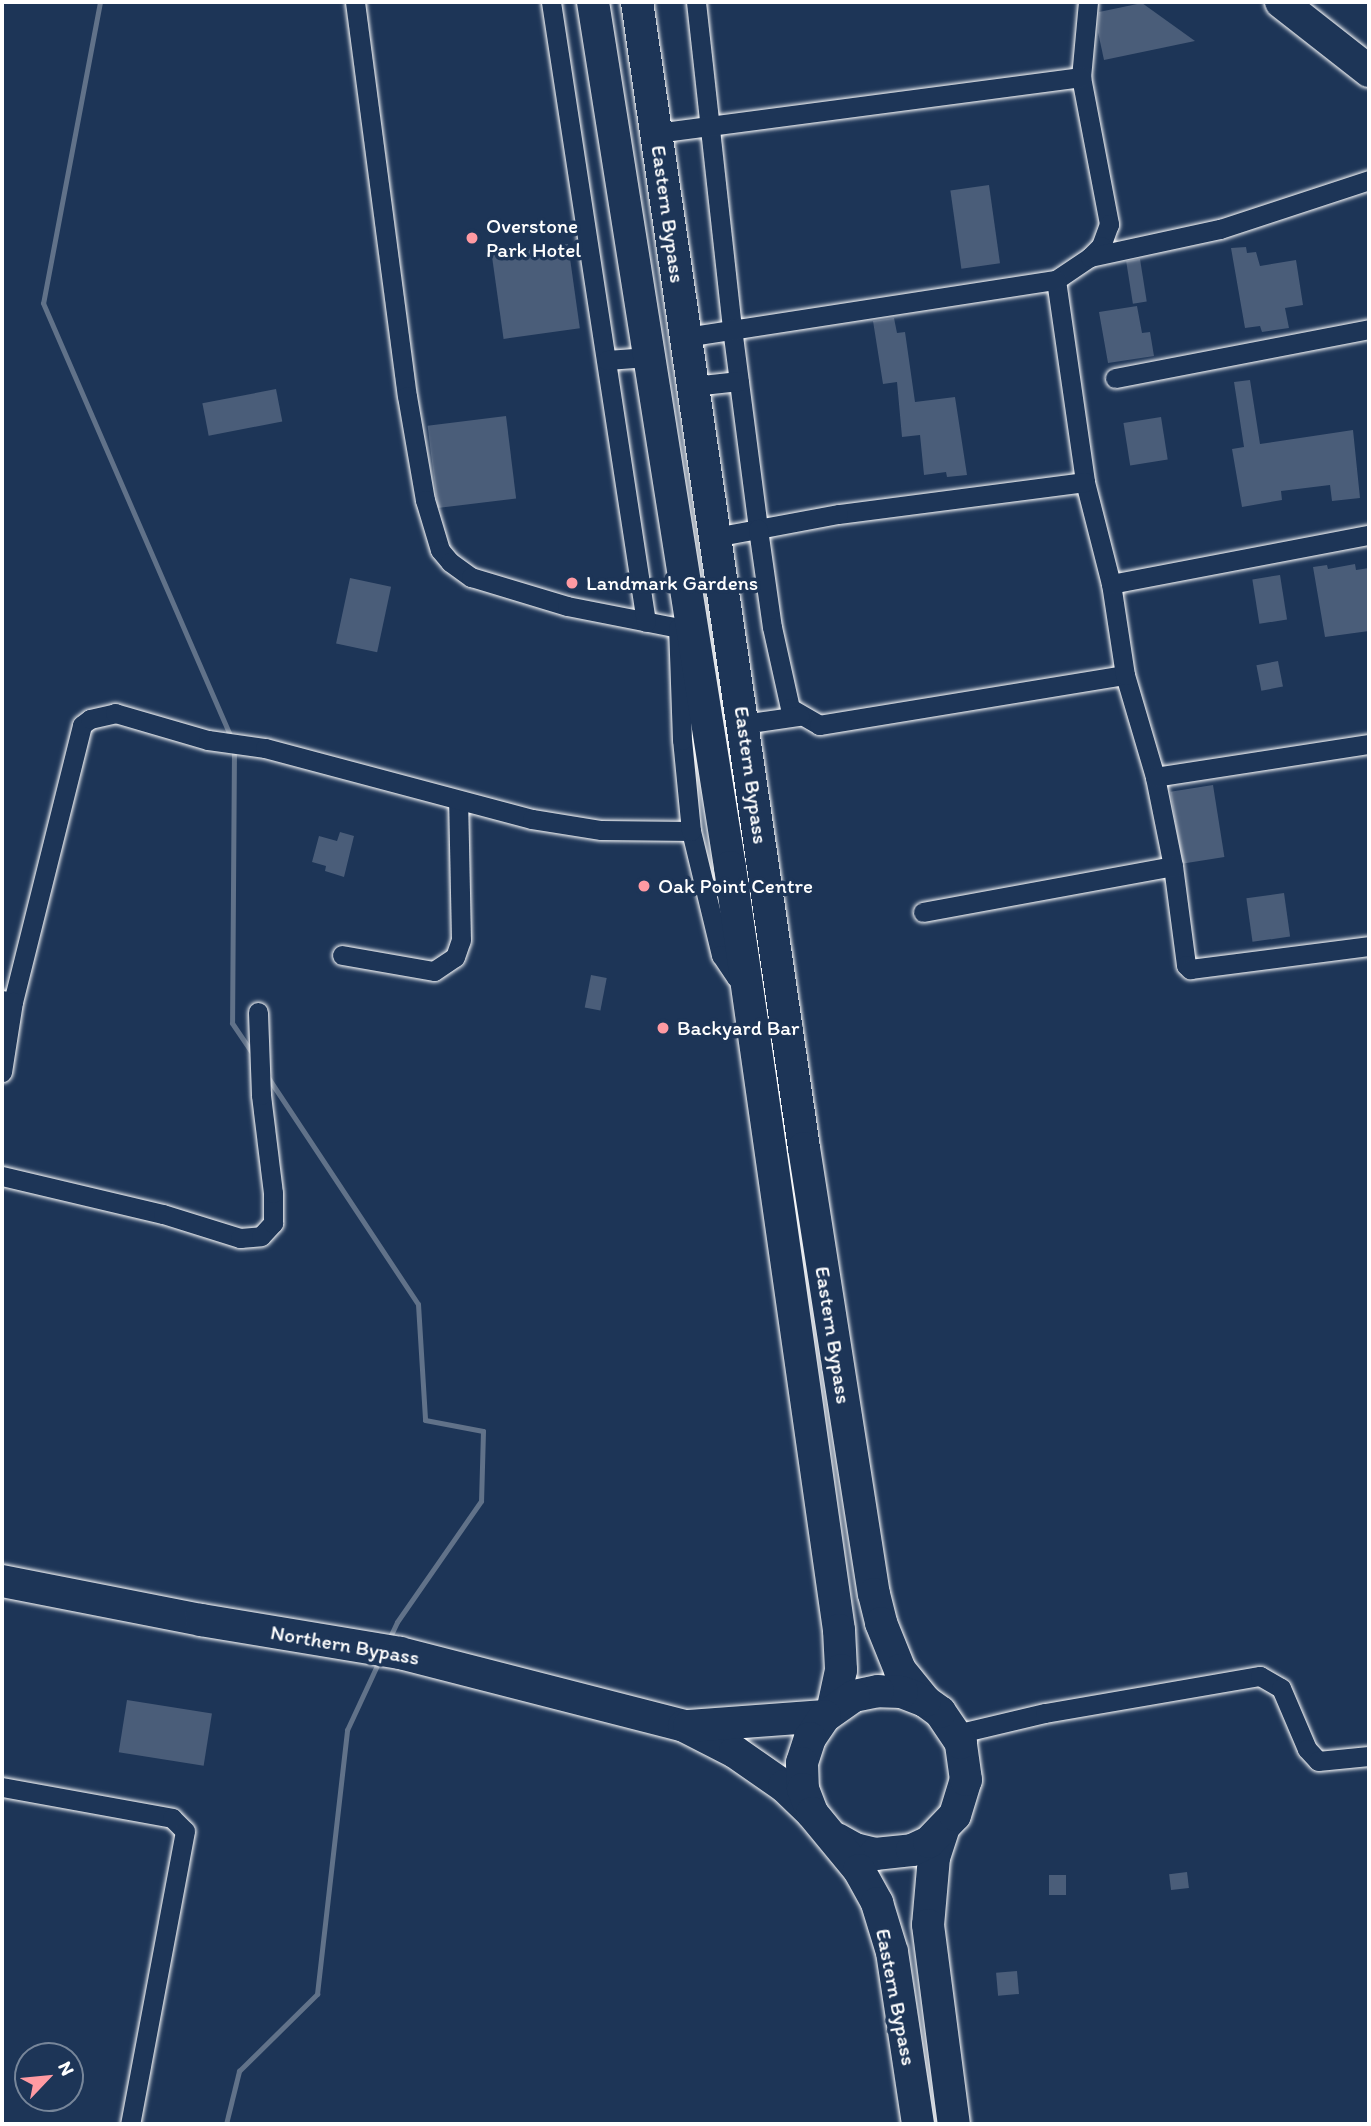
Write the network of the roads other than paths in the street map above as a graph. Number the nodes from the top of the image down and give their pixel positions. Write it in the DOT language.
graph roads {
  1 [pos="355,2"];
  2 [pos="551,2"];
  3 [pos="593,2"];
  4 [pos="637,2"];
  5 [pos="696,2"];
  6 [pos="1088,2"];
  7 [pos="1281,2"];
  8 [pos="1369,71"];
  9 [pos="1081,77"];
  10 [pos="711,125"];
  11 [pos="656,133"];
  12 [pos="1369,180"];
  13 [pos="1090,257"];
  14 [pos="1056,280"];
  15 [pos="732,328"];
  16 [pos="1369,329"];
  17 [pos="686,337"];
  18 [pos="648,357"];
  19 [pos="607,360"];
  20 [pos="1115,378"];
  21 [pos="739,381"];
  22 [pos="693,386"];
  23 [pos="1085,482"];
  24 [pos="758,529"];
  25 [pos="1369,535"];
  26 [pos="715,537"];
  27 [pos="1111,584"];
  28 [pos="646,622"];
  29 [pos="685,630"];
  30 [pos="1125,675"];
  31 [pos="799,716"];
  32 [pos="743,723"];
  33 [pos="1369,744"];
  34 [pos="1155,777"];
  35 [pos="458,801"];
  36 [pos="691,831"];
  37 [pos="1173,866"];
  38 [pos="923,912"];
  39 [pos="1369,946"];
  40 [pos="342,955"];
  41 [pos="747,983"];
  42 [pos="8,1001"];
  43 [pos="258,1012"];
  44 [pos="2,1072"];
  45 [pos="2,1176"];
  46 [pos="2,1581"];
  47 [pos="925,1701"];
  48 [pos="829,1712"];
  49 [pos="684,1726"];
  50 [pos="956,1734"];
  51 [pos="1369,1756"];
  52 [pos="2,1787"];
  53 [pos="813,1813"];
  54 [pos="943,1830"];
  55 [pos="837,1839"];
  56 [pos="131,2124"];
  57 [pos="918,2124"];
  58 [pos="954,2124"];
  1 -- 28 [label="street"];
  2 -- 19 [label="street"];
  3 -- 18 [label="main road, Eastern Bypass"];
  4 -- 11 [label="main road, Eastern Bypass"];
  5 -- 10 [label="street"];
  6 -- 9 [label="street"];
  7 -- 8 [label="main road"];
  9 -- 10 [label="street"];
  9 -- 13 [label="street"];
  10 -- 11 [label="street"];
  10 -- 15 [label="street"];
  11 -- 17 [label="main road, Eastern Bypass"];
  12 -- 13 [label="street"];
  13 -- 14 [label="street"];
  14 -- 15 [label="street"];
  14 -- 23 [label="street"];
  15 -- 17 [label="street"];
  15 -- 21 [label="street"];
  16 -- 20 [label="street"];
  17 -- 22 [label="main road, Eastern Bypass"];
  18 -- 19 [label="street"];
  18 -- 29 [label="main road, Eastern Bypass"];
  19 -- 28 [label="street"];
  21 -- 22 [label="street"];
  21 -- 24 [label="street"];
  22 -- 26 [label="main road, Eastern Bypass"];
  23 -- 24 [label="street"];
  23 -- 27 [label="street"];
  24 -- 26 [label="street"];
  24 -- 31 [label="street"];
  25 -- 27 [label="street"];
  26 -- 32 [label="main road, Eastern Bypass"];
  27 -- 30 [label="street"];
  28 -- 29 [label="street"];
  29 -- 36 [label="street"];
  29 -- 41 [label="main road, Eastern Bypass"];
  30 -- 31 [label="street"];
  30 -- 34 [label="street"];
  31 -- 32 [label="street"];
  32 -- 47 [label="main road, Eastern Bypass"];
  33 -- 34 [label="street"];
  34 -- 37 [label="street"];
  35 -- 36 [label="street"];
  35 -- 40 [label="street"];
  35 -- 42 [label="street"];
  36 -- 41 [label="street"];
  37 -- 38 [label="street"];
  37 -- 39 [label="street"];
  41 -- 48 [label="main road, Eastern Bypass"];
  42 -- 44 [label="street"];
  43 -- 45 [label="street"];
  46 -- 49 [label="main road, Northern Bypass"];
  47 -- 48 [label="main road, Eastern Bypass"];
  47 -- 50 [label="main road, Eastern Bypass"];
  48 -- 49 [label="main road"];
  48 -- 53 [label="main road, Eastern Bypass"];
  49 -- 53 [label="main road"];
  50 -- 51 [label="street"];
  50 -- 54 [label="main road, Eastern Bypass"];
  52 -- 56 [label="street"];
  53 -- 55 [label="main road, Eastern Bypass"];
  54 -- 55 [label="main road, Eastern Bypass"];
  54 -- 58 [label="main road, Eastern Bypass"];
  55 -- 57 [label="main road, Eastern Bypass"];
}
